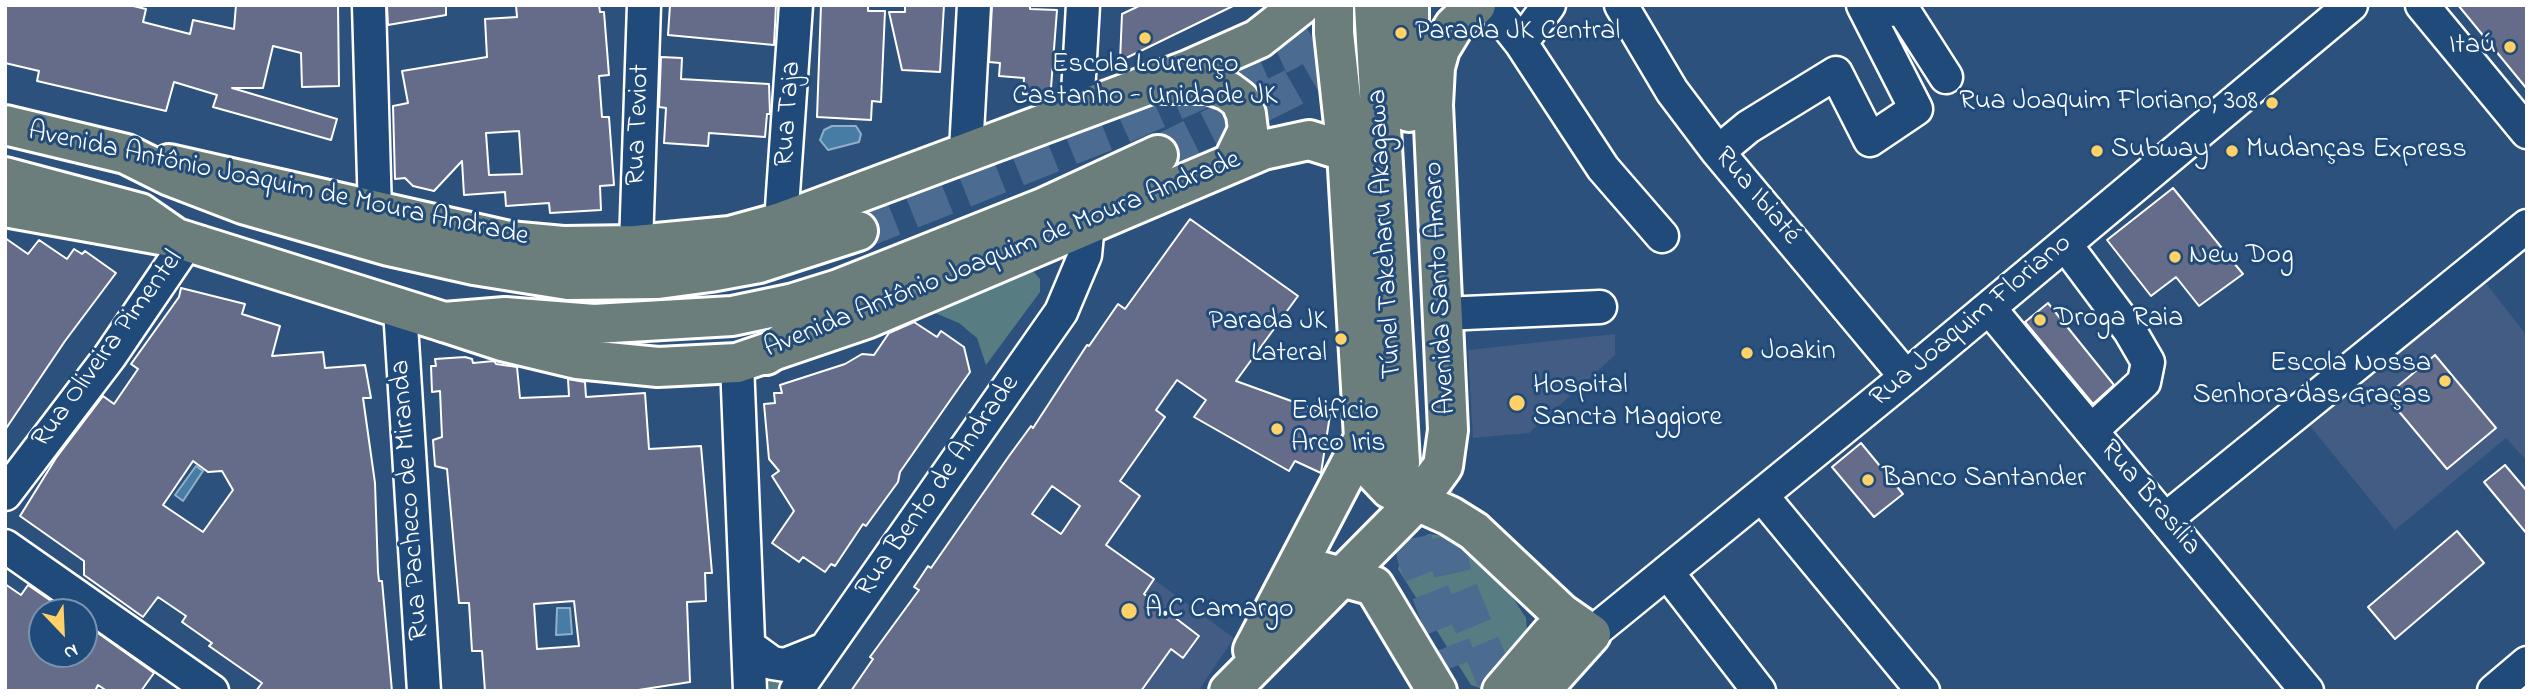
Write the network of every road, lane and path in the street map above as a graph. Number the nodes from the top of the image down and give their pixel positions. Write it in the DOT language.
graph roads {
  1 [pos="369,5"];
  2 [pos="644,5"];
  3 [pos="796,5"];
  4 [pos="974,5"];
  5 [pos="1083,5"];
  6 [pos="1301,5"];
  7 [pos="1334,5"];
  8 [pos="1374,5"];
  9 [pos="1409,5"];
  10 [pos="1549,5"];
  11 [pos="1621,5"];
  12 [pos="1863,5"];
  13 [pos="1878,5"];
  14 [pos="2351,5"];
  15 [pos="2422,5"];
  16 [pos="1480,7"];
  17 [pos="1521,43"];
  18 [pos="1946,78"];
  19 [pos="1151,84"];
  20 [pos="1077,111"];
  21 [pos="5,125"];
  22 [pos="2527,132"];
  23 [pos="966,151"];
  24 [pos="1347,152"];
  25 [pos="1718,152"];
  26 [pos="126,154"];
  27 [pos="1158,155"];
  28 [pos="1232,163"];
  29 [pos="5,177"];
  30 [pos="5,206"];
  31 [pos="1043,208"];
  32 [pos="375,212"];
  33 [pos="781,222"];
  34 [pos="1088,224"];
  35 [pos="2527,226"];
  36 [pos="858,231"];
  37 [pos="1662,236"];
  38 [pos="182,239"];
  39 [pos="2065,244"];
  40 [pos="636,245"];
  41 [pos="1037,246"];
  42 [pos="1076,280"];
  43 [pos="1600,304"];
  44 [pos="1989,308"];
  45 [pos="400,309"];
  46 [pos="1443,314"];
  47 [pos="444,321"];
  48 [pos="751,359"];
  49 [pos="1906,377"];
  50 [pos="2092,430"];
  51 [pos="1364,438"];
  52 [pos="5,494"];
  53 [pos="1762,496"];
  54 [pos="1418,500"];
  55 [pos="2166,519"];
  56 [pos="5,546"];
  57 [pos="1298,567"];
  58 [pos="1667,572"];
  59 [pos="1359,581"];
  60 [pos="1576,624"];
  61 [pos="750,647"];
  62 [pos="825,649"];
  63 [pos="2527,663"];
  64 [pos="1233,687"];
  65 [pos="212,691"];
  66 [pos="424,691"];
  67 [pos="750,691"];
  68 [pos="796,691"];
  69 [pos="1437,691"];
  70 [pos="1502,691"];
  71 [pos="1539,691"];
  72 [pos="1759,691"];
  73 [pos="1923,691"];
  74 [pos="2307,691"];
  75 [pos="2494,691"];
  1 -- 32 [label="street"];
  2 -- 40 [label="street, Rua Teviot"];
  3 -- 33 [label="street, Rua Taja"];
  4 -- 23 [label="street"];
  5 -- 20 [label="street"];
  6 -- 19 [label="main road, Avenida Antônio Joaquim de Moura Andrade"];
  7 -- 24 [label="main road"];
  8 -- 9 [label="main road, Túnel Takeharu Akagawa"];
  10 -- 17 [label="street"];
  11 -- 25 [label="street, Rua Ibiaté"];
  12 -- 25 [label="street"];
  13 -- 18 [label="street"];
  14 -- 39 [label="street, Rua Joaquim Floriano"];
  15 -- 22 [label="street"];
  16 -- 17 [label="street"];
  16 -- 46 [label="main road, Avenida Santo Amaro"];
  17 -- 37 [label="street"];
  19 -- 20 [label="main road, Avenida Antônio Joaquim de Moura Andrade"];
  19 -- 28 [label="main road"];
  20 -- 23 [label="main road, Avenida Antônio Joaquim de Moura Andrade"];
  21 -- 26 [label="main road, Avenida Antônio Joaquim de Moura Andrade"];
  23 -- 33 [label="main road, Avenida Antônio Joaquim de Moura Andrade"];
  24 -- 28 [label="main road, Avenida Antônio Joaquim de Moura Andrade"];
  24 -- 51 [label="main road"];
  25 -- 49 [label="street, Rua Ibiaté"];
  26 -- 32 [label="main road, Avenida Antônio Joaquim de Moura Andrade"];
  26 -- 36 [label="main road"];
  27 -- 31 [label="main road"];
  28 -- 34 [label="main road, Avenida Antônio Joaquim de Moura Andrade"];
  29 -- 38 [label="main road"];
  30 -- 38 [label="main road, Avenida Antônio Joaquim de Moura Andrade"];
  31 -- 47 [label="main road"];
  31 -- 48 [label="main road"];
  32 -- 40 [label="main road, Avenida Antônio Joaquim de Moura Andrade"];
  33 -- 40 [label="main road, Avenida Antônio Joaquim de Moura Andrade"];
  34 -- 41 [label="main road, Avenida Antônio Joaquim de Moura Andrade"];
  34 -- 42 [label="street, Rua Bento de Andrade"];
  35 -- 55 [label="street"];
  38 -- 45 [label="main road, Avenida Antônio Joaquim de Moura Andrade"];
  38 -- 52 [label="street, Rua Oliveira Pimentel"];
  39 -- 44 [label="street, Rua Joaquim Floriano"];
  39 -- 50 [label="street"];
  41 -- 42 [label="street"];
  41 -- 48 [label="main road, Avenida Antônio Joaquim de Moura Andrade"];
  42 -- 62 [label="street, Rua Bento de Andrade"];
  43 -- 46 [label="street"];
  44 -- 49 [label="street, Rua Joaquim Floriano"];
  44 -- 50 [label="street, Rua Brasília"];
  45 -- 47 [label="main road, Avenida Antônio Joaquim de Moura Andrade"];
  45 -- 66 [label="street, Rua Pacheco de Miranda"];
  46 -- 54 [label="main road, Avenida Santo Amaro"];
  47 -- 48 [label="main road, Avenida Antônio Joaquim de Moura Andrade"];
  48 -- 61 [label="street"];
  49 -- 53 [label="street, Rua Joaquim Floriano"];
  50 -- 55 [label="street, Rua Brasília"];
  51 -- 54 [label="main road"];
  51 -- 57 [label="main road"];
  53 -- 58 [label="street, Rua Joaquim Floriano"];
  53 -- 73 [label="street"];
  54 -- 59 [label="main road, Avenida Santo Amaro"];
  54 -- 60 [label="main road"];
  55 -- 74 [label="street, Rua Brasília"];
  56 -- 65 [label="street"];
  57 -- 59 [label="main road"];
  57 -- 64 [label="main road"];
  58 -- 60 [label="street, Rua Joaquim Floriano"];
  58 -- 72 [label="street"];
  59 -- 64 [label="main road, Avenida Santo Amaro"];
  59 -- 69 [label="main road"];
  60 -- 70 [label="main road"];
  60 -- 71 [label="main road"];
  61 -- 62 [label="street"];
  61 -- 67 [label="street"];
  62 -- 68 [label="street, Rua Bento de Andrade"];
  63 -- 75 [label="street"];
}
